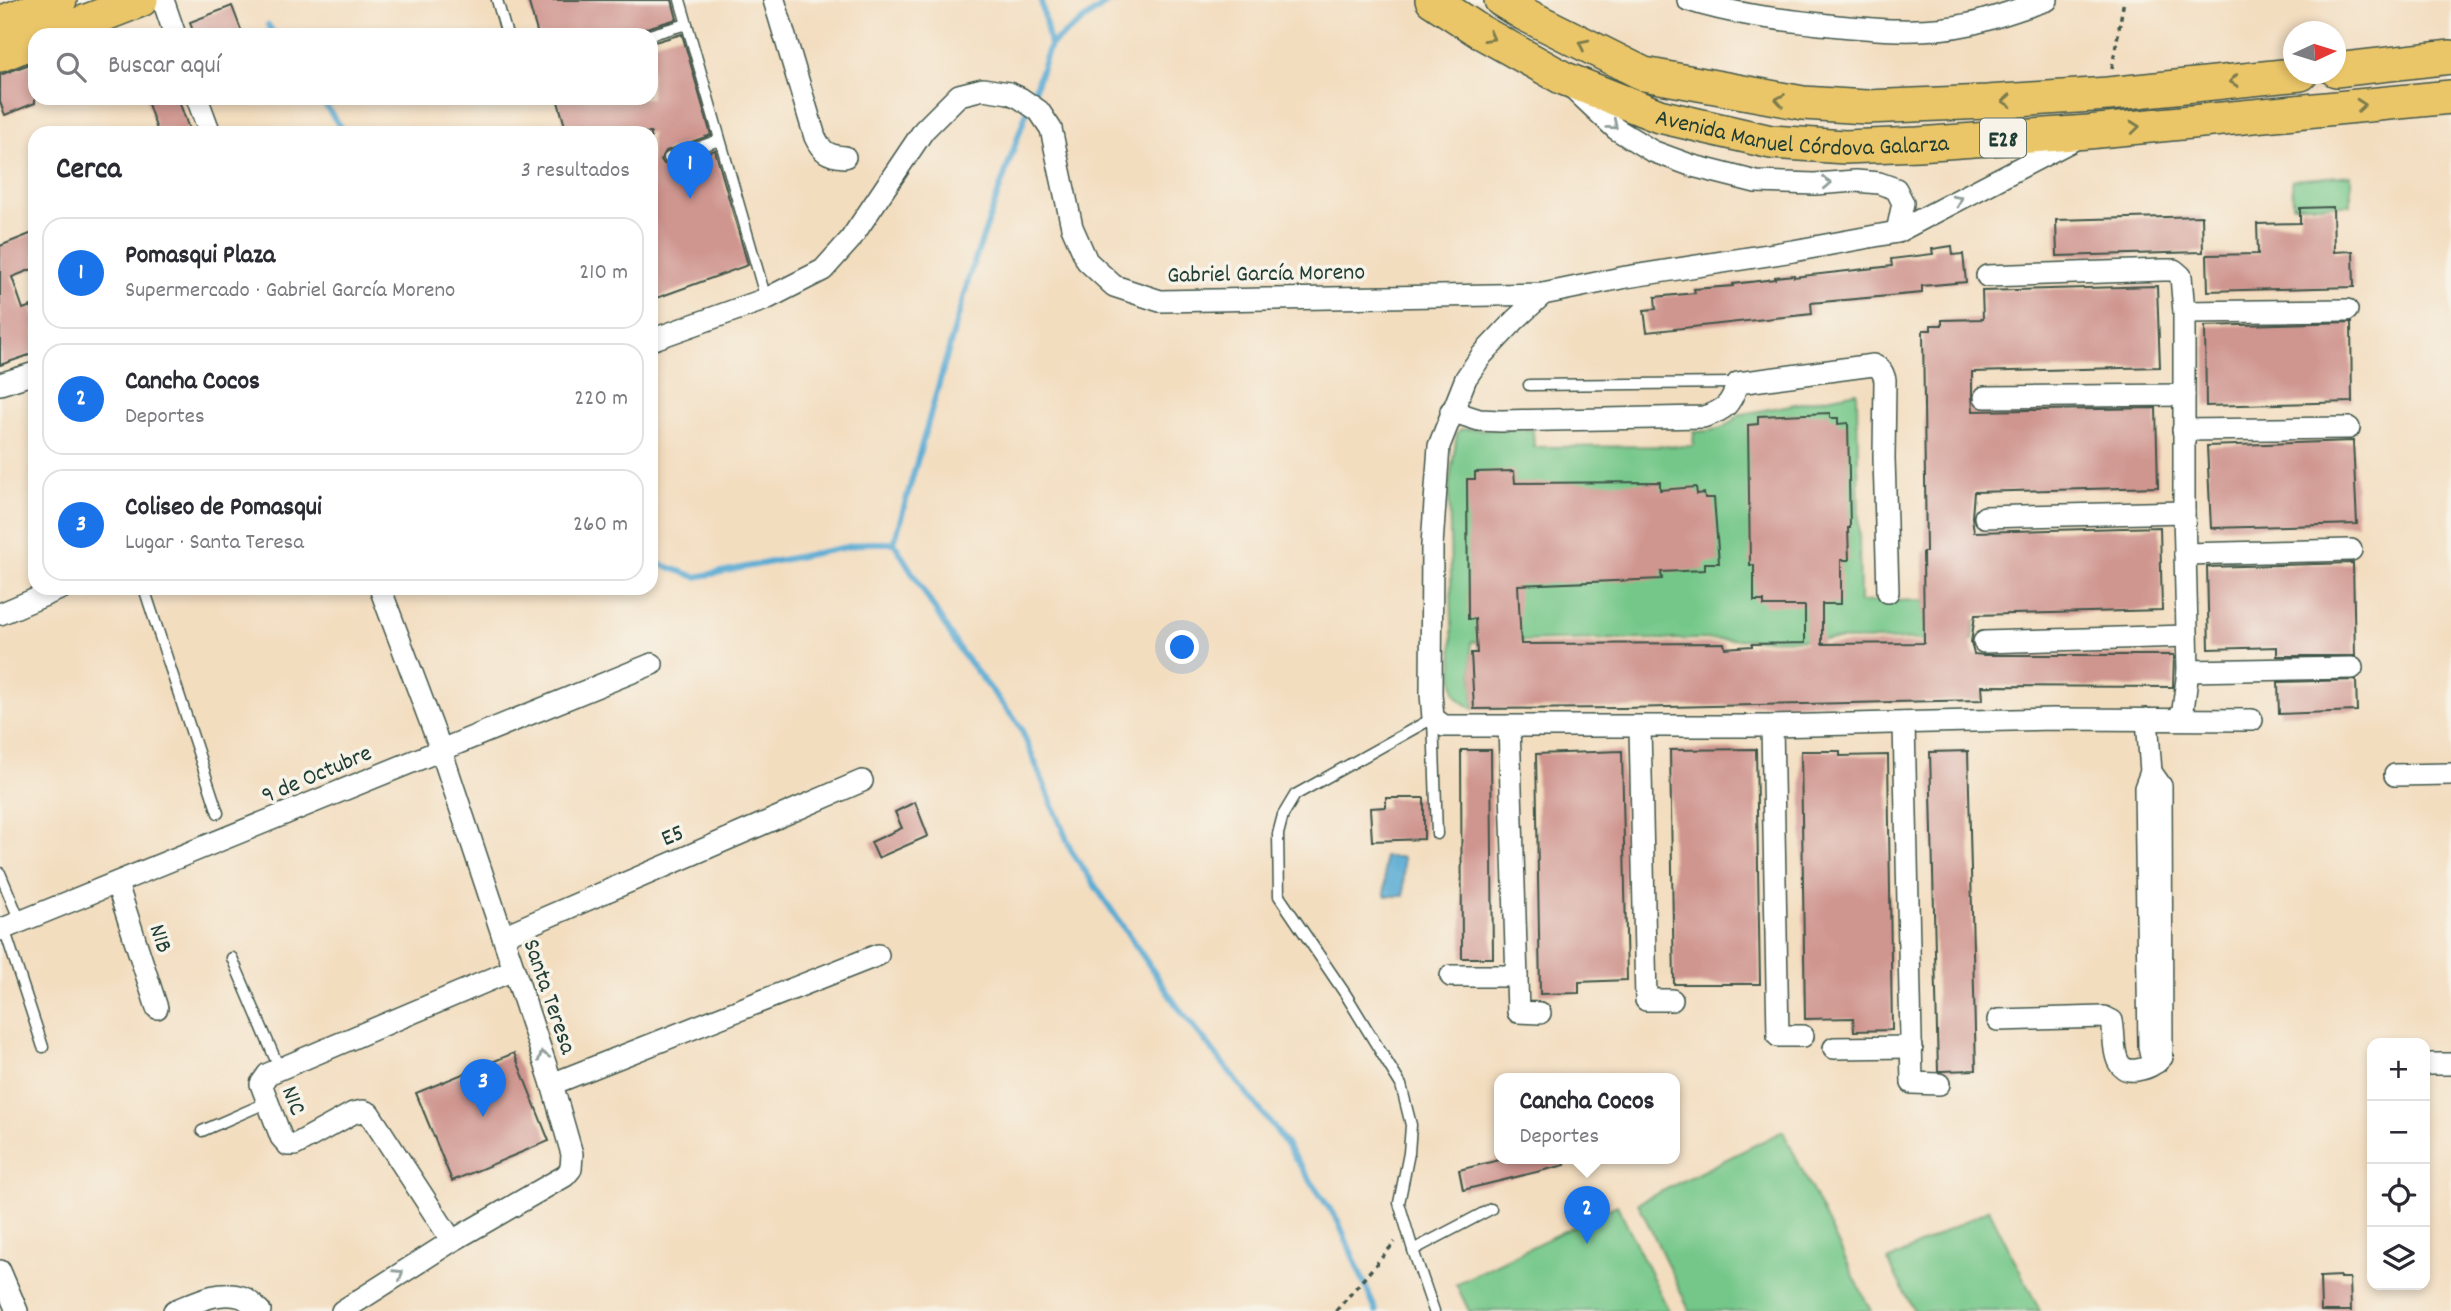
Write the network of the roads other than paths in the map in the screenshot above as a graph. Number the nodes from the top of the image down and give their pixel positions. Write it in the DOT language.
graph roads {
  1 [pos="60,0"];
  2 [pos="141,0"];
  3 [pos="163,0"];
  4 [pos="497,0"];
  5 [pos="680,0"];
  6 [pos="774,0"];
  7 [pos="1433,0"];
  8 [pos="1501,0"];
  9 [pos="1688,0"];
  10 [pos="2047,0"];
  11 [pos="0,23"];
  12 [pos="687,24"];
  13 [pos="69,28"];
  14 [pos="173,28"];
  15 [pos="505,28"];
  16 [pos="658,32"];
  17 [pos="28,44"];
  18 [pos="0,55"];
  19 [pos="2451,57"];
  20 [pos="2346,69"];
  21 [pos="2283,76"];
  22 [pos="1563,78"];
  23 [pos="2451,97"];
  24 [pos="200,105"];
  25 [pos="207,126"];
  26 [pos="2088,132"];
  27 [pos="719,141"];
  28 [pos="845,157"];
  29 [pos="669,158"];
  30 [pos="1897,232"];
  31 [pos="1987,276"];
  32 [pos="1544,294"];
  33 [pos="766,299"];
  34 [pos="2347,310"];
  35 [pos="2184,312"];
  36 [pos="658,338"];
  37 [pos="28,375"];
  38 [pos="1738,383"];
  39 [pos="0,384"];
  40 [pos="1530,385"];
  41 [pos="2183,395"];
  42 [pos="1985,397"];
  43 [pos="1451,411"];
  44 [pos="2349,428"];
  45 [pos="2183,430"];
  46 [pos="2184,512"];
  47 [pos="1985,517"];
  48 [pos="2351,550"];
  49 [pos="2185,554"];
  50 [pos="1888,592"];
  51 [pos="45,595"];
  52 [pos="146,595"];
  53 [pos="383,595"];
  54 [pos="0,614"];
  55 [pos="2187,636"];
  56 [pos="1984,642"];
  57 [pos="652,664"];
  58 [pos="2352,668"];
  59 [pos="2188,671"];
  60 [pos="1433,718"];
  61 [pos="2178,718"];
  62 [pos="2147,719"];
  63 [pos="2252,720"];
  64 [pos="1904,723"];
  65 [pos="1509,726"];
  66 [pos="1772,726"];
  67 [pos="1640,727"];
  68 [pos="441,750"];
  69 [pos="2451,774"];
  70 [pos="2395,775"];
  71 [pos="862,781"];
  72 [pos="218,813"];
  73 [pos="1437,834"];
  74 [pos="0,873"];
  75 [pos="117,884"];
  76 [pos="8,926"];
  77 [pos="503,936"];
  78 [pos="878,955"];
  79 [pos="232,958"];
  80 [pos="513,970"];
  81 [pos="1451,975"];
  82 [pos="1517,976"];
  83 [pos="1672,1000"];
  84 [pos="157,1008"];
  85 [pos="1540,1013"];
  86 [pos="1998,1020"];
  87 [pos="1803,1035"];
  88 [pos="43,1047"];
  89 [pos="1912,1047"];
  90 [pos="1835,1048"];
  91 [pos="2430,1064"];
  92 [pos="2451,1064"];
  93 [pos="274,1072"];
  94 [pos="552,1083"];
  95 [pos="1939,1084"];
  96 [pos="268,1102"];
  97 [pos="202,1131"];
  98 [pos="1491,1209"];
  99 [pos="452,1241"];
  100 [pos="1413,1250"];
  101 [pos="0,1271"];
  102 [pos="17,1311"];
  103 [pos="174,1311"];
  104 [pos="260,1311"];
  105 [pos="342,1311"];
  106 [pos="1434,1311"];
  1 -- 11 [label="main road"];
  2 -- 13 [label="main road"];
  3 -- 14 [label="street"];
  4 -- 15 [label="lane"];
  5 -- 12 [label="lane"];
  6 -- 28 [label="street"];
  7 -- 22 [label="main road, Avenida Manuel Córdova Galarza / E28, one-way"];
  21 -- 8 [label="main road, Avenida Manuel Córdova Galarza / E28, one-way"];
  9 -- 10 [label="street"];
  12 -- 16 [label="lane"];
  12 -- 27 [label="lane"];
  17 -- 18 [label="main road"];
  19 -- 20 [label="main road"];
  22 -- 26 [label="main road, Avenida Manuel Córdova Galarza / E28"];
  22 -- 30 [label="street, one-way"];
  26 -- 23 [label="main road, Avenida Manuel Córdova Galarza / E28, one-way"];
  24 -- 25 [label="street"];
  30 -- 26 [label="street, Gabriel García Moreno, one-way"];
  27 -- 29 [label="lane"];
  27 -- 33 [label="lane"];
  30 -- 32 [label="street, Gabriel García Moreno"];
  31 -- 35 [label="street"];
  32 -- 33 [label="street, Gabriel García Moreno"];
  32 -- 43 [label="street"];
  33 -- 36 [label="street, Gabriel García Moreno"];
  34 -- 35 [label="street"];
  35 -- 41 [label="street"];
  37 -- 39 [label="street"];
  38 -- 40 [label="lane"];
  38 -- 43 [label="street"];
  38 -- 50 [label="street"];
  41 -- 42 [label="street"];
  41 -- 45 [label="street"];
  43 -- 60 [label="street"];
  44 -- 45 [label="street"];
  45 -- 46 [label="street"];
  46 -- 47 [label="street"];
  46 -- 49 [label="street"];
  48 -- 49 [label="street"];
  49 -- 55 [label="street"];
  51 -- 54 [label="street"];
  52 -- 72 [label="lane"];
  53 -- 68 [label="street, Santa Teresa"];
  55 -- 56 [label="street"];
  55 -- 59 [label="street"];
  57 -- 68 [label="street, 9 de Octubre"];
  58 -- 59 [label="street"];
  59 -- 61 [label="street"];
  60 -- 65 [label="street"];
  60 -- 73 [label="lane"];
  60 -- 100 [label="lane"];
  61 -- 62 [label="street"];
  61 -- 63 [label="street"];
  62 -- 64 [label="street"];
  62 -- 86 [label="street"];
  64 -- 66 [label="street"];
  64 -- 89 [label="street"];
  65 -- 67 [label="street"];
  65 -- 82 [label="street"];
  66 -- 67 [label="street"];
  66 -- 87 [label="street"];
  67 -- 83 [label="street"];
  68 -- 75 [label="street, 9 de Octubre"];
  68 -- 77 [label="street, Santa Teresa"];
  69 -- 70 [label="street"];
  71 -- 77 [label="street, E5"];
  74 -- 76 [label="lane"];
  75 -- 76 [label="street, 9 de Octubre"];
  75 -- 84 [label="street, N1B"];
  76 -- 88 [label="lane"];
  77 -- 80 [label="street, Santa Teresa"];
  78 -- 94 [label="street"];
  79 -- 93 [label="lane"];
  80 -- 93 [label="street"];
  94 -- 80 [label="street, Santa Teresa, one-way"];
  81 -- 82 [label="street"];
  82 -- 85 [label="street"];
  89 -- 90 [label="street"];
  89 -- 95 [label="street"];
  91 -- 92 [label="street"];
  93 -- 96 [label="street, N1C"];
  94 -- 99 [label="street, Santa Teresa"];
  96 -- 97 [label="lane"];
  96 -- 99 [label="street, N1C"];
  98 -- 100 [label="lane"];
  105 -- 99 [label="street, Santa Teresa, one-way"];
  100 -- 106 [label="lane"];
  101 -- 102 [label="street"];
  103 -- 104 [label="street"];
}
